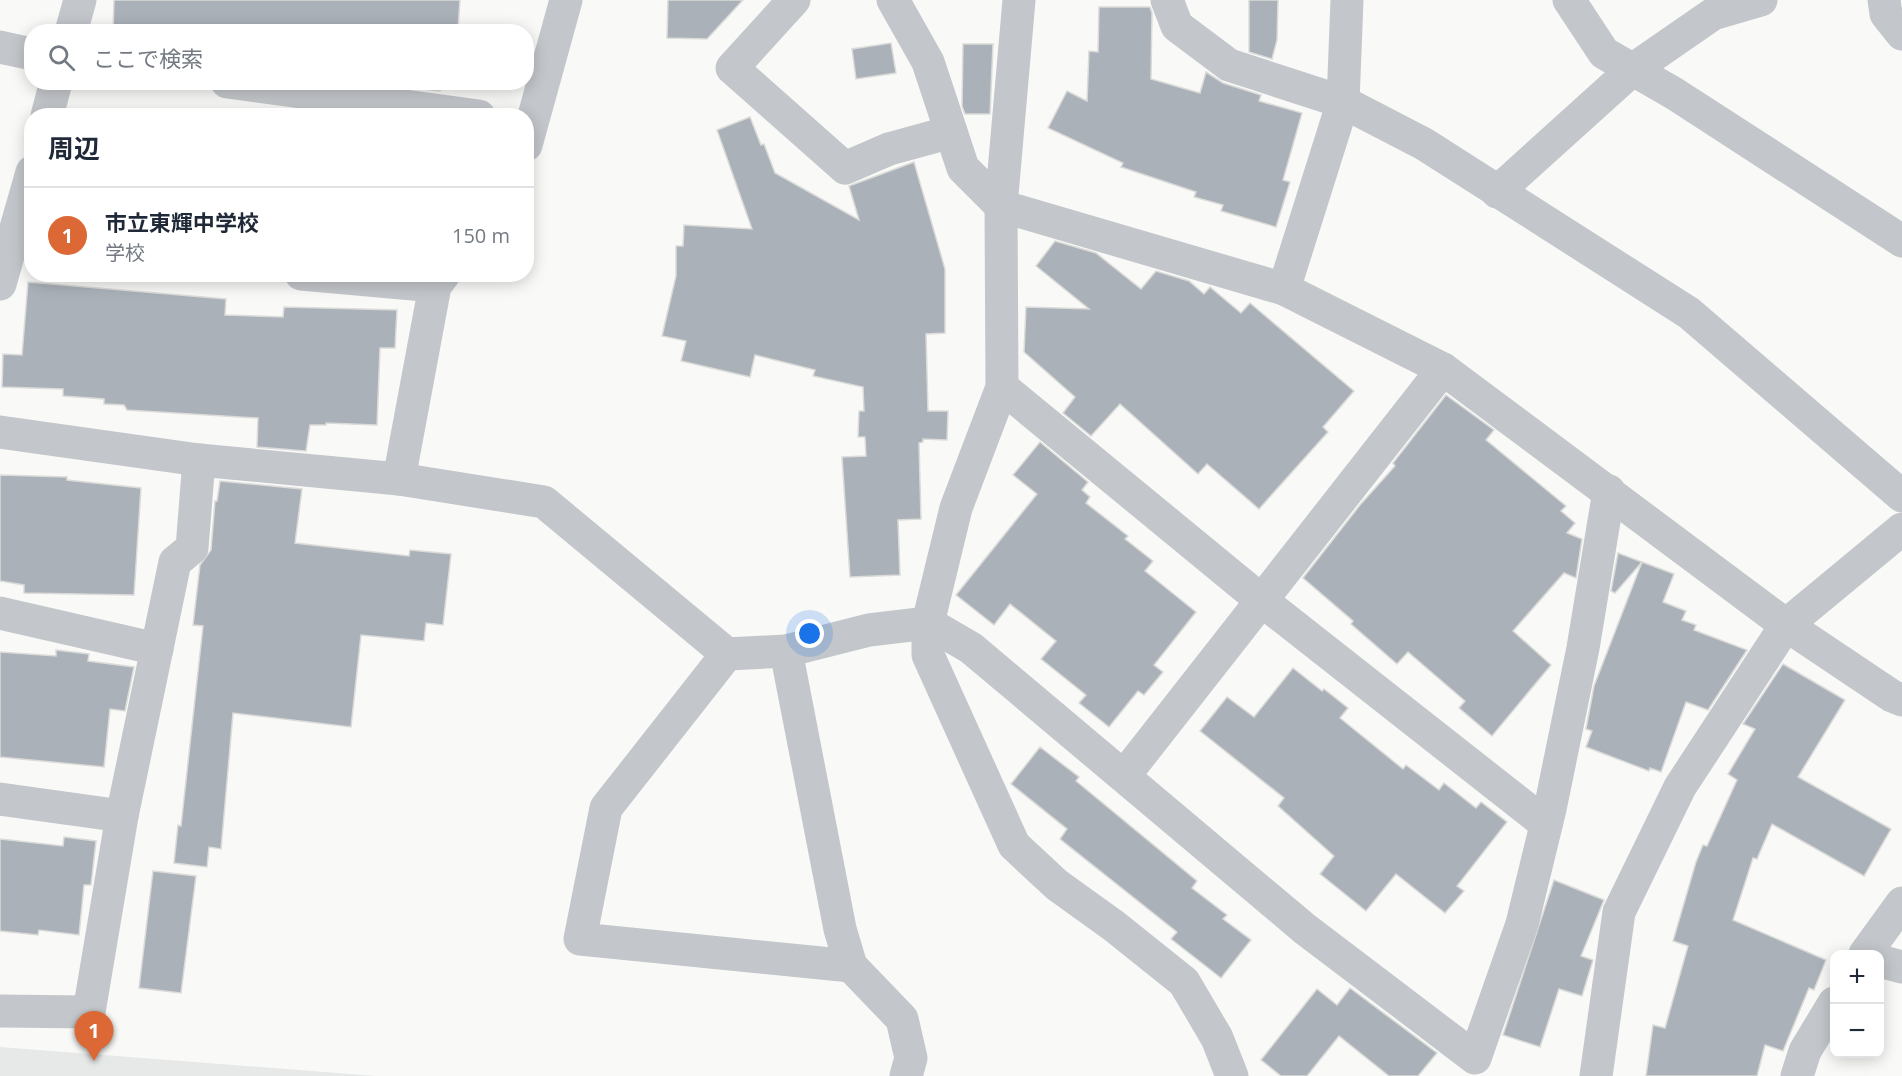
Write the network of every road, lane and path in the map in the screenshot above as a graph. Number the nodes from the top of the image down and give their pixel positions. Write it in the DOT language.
graph roads {
  1 [pos="80,0"];
  2 [pos="566,0"];
  3 [pos="794,0"];
  4 [pos="893,0"];
  5 [pos="1019,0"];
  6 [pos="1167,0"];
  7 [pos="1347,0"];
  8 [pos="1569,0"];
  9 [pos="1761,0"];
  10 [pos="1884,0"];
  11 [pos="73,24"];
  12 [pos="1902,34"];
  13 [pos="0,47"];
  14 [pos="24,52"];
  15 [pos="1632,70"];
  16 [pos="55,90"];
  17 [pos="286,90"];
  18 [pos="1343,102"];
  19 [pos="49,108"];
  20 [pos="420,108"];
  21 [pos="534,112"];
  22 [pos="951,132"];
  23 [pos="1497,192"];
  24 [pos="24,206"];
  25 [pos="1001,206"];
  26 [pos="1902,242"];
  27 [pos="14,248"];
  28 [pos="440,282"];
  29 [pos="0,284"];
  30 [pos="1284,289"];
  31 [pos="1443,369"];
  32 [pos="1002,387"];
  33 [pos="0,432"];
  34 [pos="199,460"];
  35 [pos="399,479"];
  36 [pos="1609,491"];
  37 [pos="1902,496"];
  38 [pos="1902,529"];
  39 [pos="1261,600"];
  40 [pos="0,613"];
  41 [pos="928,623"];
  42 [pos="1786,625"];
  43 [pos="157,649"];
  44 [pos="786,651"];
  45 [pos="727,654"];
  46 [pos="1902,700"];
  47 [pos="1124,776"];
  48 [pos="0,799"];
  49 [pos="122,816"];
  50 [pos="1546,824"];
  51 [pos="1902,903"];
  52 [pos="1868,950"];
  53 [pos="1884,962"];
  54 [pos="851,966"];
  55 [pos="1902,967"];
  56 [pos="1833,1004"];
  57 [pos="0,1011"];
  58 [pos="906,1076"];
  59 [pos="1232,1076"];
  60 [pos="1596,1076"];
  61 [pos="1797,1076"];
  1 -- 11 [label="street"];
  2 -- 21 [label="street"];
  3 -- 22 [label="street"];
  4 -- 22 [label="street"];
  5 -- 25 [label="street"];
  6 -- 18 [label="street"];
  7 -- 18 [label="street"];
  8 -- 15 [label="street"];
  9 -- 15 [label="street"];
  10 -- 12 [label="street"];
  13 -- 14 [label="street"];
  15 -- 23 [label="street"];
  15 -- 26 [label="street"];
  16 -- 19 [label="street"];
  17 -- 20 [label="street"];
  18 -- 23 [label="street"];
  18 -- 30 [label="street"];
  22 -- 25 [label="street"];
  23 -- 37 [label="street"];
  24 -- 27 [label="street"];
  25 -- 30 [label="street"];
  25 -- 32 [label="street"];
  27 -- 29 [label="street"];
  28 -- 35 [label="street"];
  30 -- 31 [label="street"];
  31 -- 36 [label="street"];
  31 -- 39 [label="street"];
  32 -- 39 [label="street"];
  32 -- 41 [label="street"];
  33 -- 34 [label="street"];
  34 -- 35 [label="street"];
  34 -- 43 [label="street"];
  35 -- 45 [label="street"];
  36 -- 42 [label="street"];
  36 -- 50 [label="street"];
  38 -- 42 [label="street"];
  39 -- 47 [label="street"];
  39 -- 50 [label="street"];
  40 -- 43 [label="street"];
  41 -- 44 [label="street"];
  41 -- 47 [label="street"];
  41 -- 59 [label="street"];
  42 -- 46 [label="street"];
  42 -- 60 [label="street"];
  43 -- 49 [label="street"];
  44 -- 45 [label="street"];
  44 -- 54 [label="street"];
  45 -- 54 [label="street"];
  47 -- 50 [label="street"];
  48 -- 49 [label="street"];
  49 -- 57 [label="street"];
  51 -- 52 [label="street"];
  53 -- 55 [label="street"];
  54 -- 58 [label="street"];
  56 -- 61 [label="street"];
}
